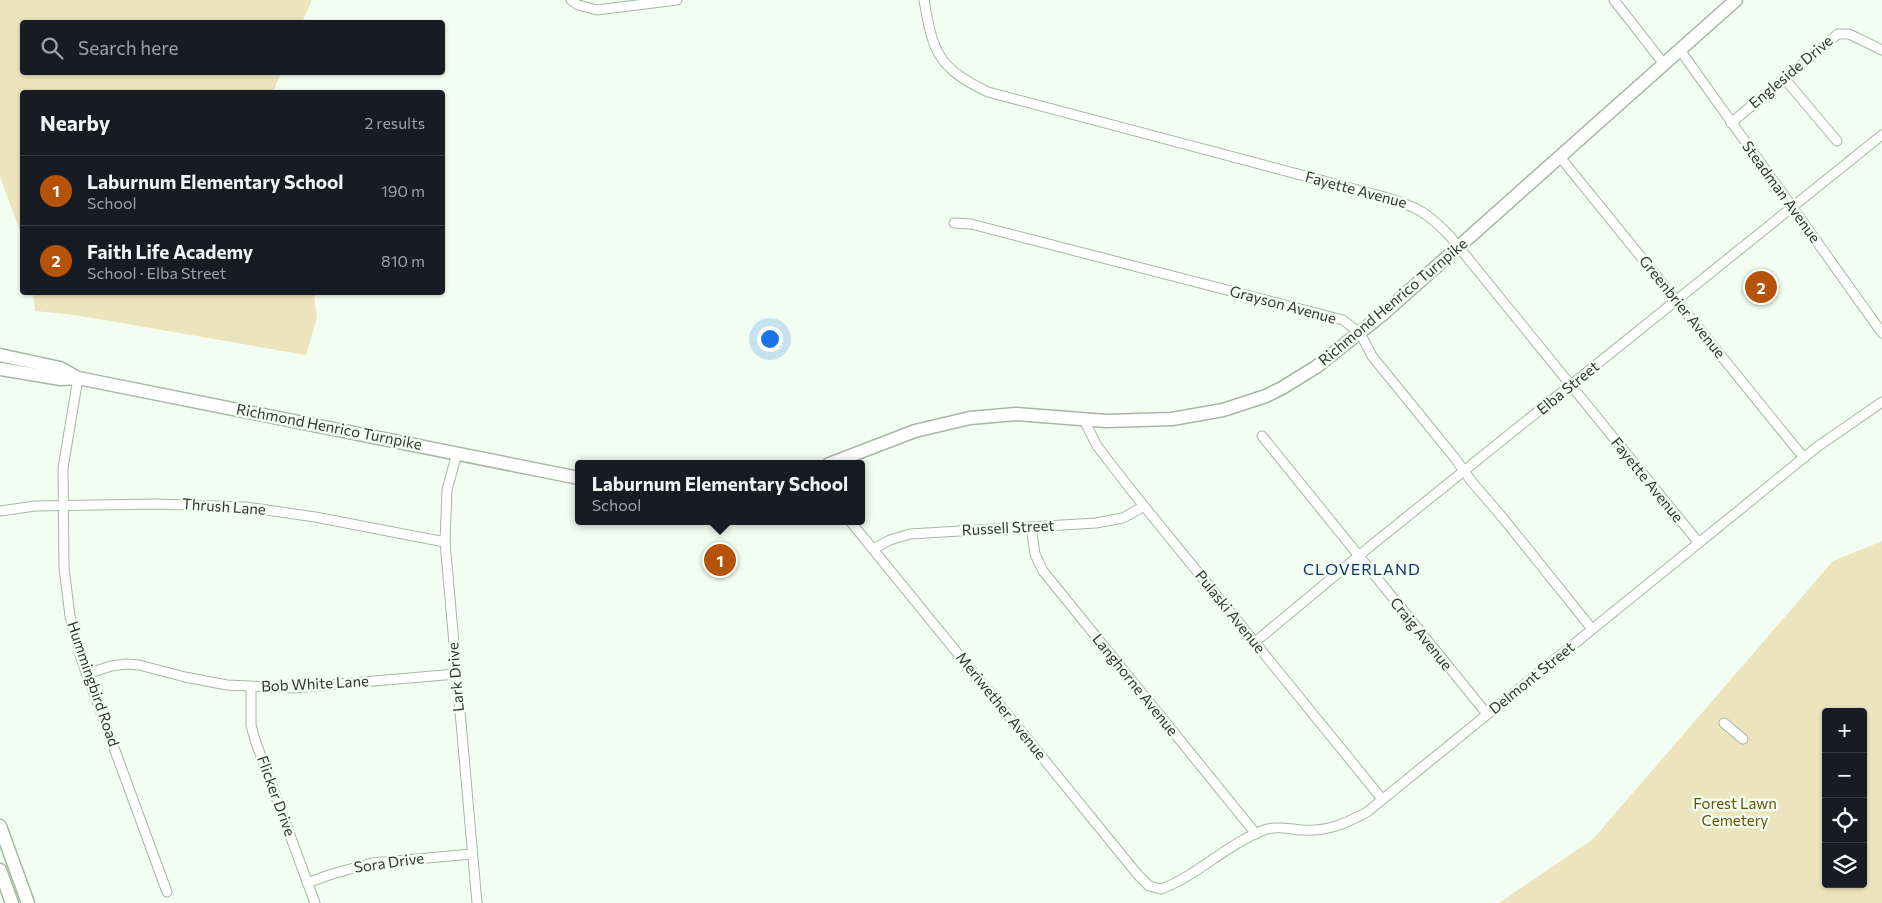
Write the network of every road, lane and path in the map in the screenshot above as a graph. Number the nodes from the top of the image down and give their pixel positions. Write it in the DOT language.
graph roads {
  1 [pos="570,0"];
  2 [pos="677,0"];
  3 [pos="924,0"];
  4 [pos="1614,0"];
  5 [pos="1736,0"];
  6 [pos="1680,50"];
  7 [pos="1882,50"];
  8 [pos="1664,64"];
  9 [pos="1784,78"];
  10 [pos="1731,123"];
  11 [pos="1882,135"];
  12 [pos="1837,141"];
  13 [pos="1560,157"];
  14 [pos="1792,207"];
  15 [pos="954,223"];
  16 [pos="1458,247"];
  17 [pos="1677,301"];
  18 [pos="1360,333"];
  19 [pos="1882,333"];
  20 [pos="0,355"];
  21 [pos="0,369"];
  22 [pos="78,378"];
  23 [pos="1570,386"];
  24 [pos="1882,402"];
  25 [pos="1084,420"];
  26 [pos="1262,436"];
  27 [pos="457,453"];
  28 [pos="1804,458"];
  29 [pos="839,460"];
  30 [pos="1465,471"];
  31 [pos="575,477"];
  32 [pos="63,506"];
  33 [pos="1144,506"];
  34 [pos="0,511"];
  35 [pos="853,525"];
  36 [pos="1031,526"];
  37 [pos="445,542"];
  38 [pos="1699,543"];
  39 [pos="872,550"];
  40 [pos="1359,556"];
  41 [pos="1592,629"];
  42 [pos="1255,642"];
  43 [pos="87,674"];
  44 [pos="456,674"];
  45 [pos="251,687"];
  46 [pos="1487,714"];
  47 [pos="1724,723"];
  48 [pos="1743,739"];
  49 [pos="1382,799"];
  50 [pos="0,826"];
  51 [pos="1256,834"];
  52 [pos="472,854"];
  53 [pos="0,870"];
  54 [pos="307,882"];
  55 [pos="1155,889"];
  56 [pos="167,892"];
  57 [pos="12,903"];
  58 [pos="28,903"];
  59 [pos="315,903"];
  60 [pos="477,903"];
  1 -- 2 [label="street"];
  3 -- 16 [label="street, Fayette Avenue"];
  4 -- 8 [label="street"];
  5 -- 6 [label="main road, Richmond Henrico Turnpike"];
  6 -- 8 [label="main road, Richmond Henrico Turnpike"];
  6 -- 10 [label="street, Steadman Avenue"];
  7 -- 9 [label="street, Engleside Drive"];
  8 -- 13 [label="main road, Richmond Henrico Turnpike"];
  9 -- 10 [label="street, Engleside Drive"];
  9 -- 12 [label="street"];
  10 -- 14 [label="street, Steadman Avenue"];
  11 -- 14 [label="street, Elba Street"];
  13 -- 16 [label="main road, Richmond Henrico Turnpike"];
  13 -- 17 [label="street, Greenbrier Avenue"];
  14 -- 17 [label="street, Elba Street"];
  14 -- 19 [label="street, Steadman Avenue"];
  15 -- 18 [label="street, Grayson Avenue"];
  16 -- 18 [label="main road, Richmond Henrico Turnpike"];
  16 -- 23 [label="street, Fayette Avenue"];
  17 -- 23 [label="street, Elba Street"];
  17 -- 28 [label="street, Greenbrier Avenue"];
  18 -- 25 [label="main road, Richmond Henrico Turnpike"];
  18 -- 30 [label="street, Grayson Avenue"];
  20 -- 22 [label="main road, Richmond Henrico Turnpike"];
  21 -- 22 [label="main road, Richmond Henrico Turnpike"];
  22 -- 27 [label="main road, Richmond Henrico Turnpike"];
  22 -- 32 [label="street, Hummingbird Road"];
  23 -- 30 [label="street, Elba Street"];
  23 -- 38 [label="street, Fayette Avenue"];
  24 -- 28 [label="street, Delmont Street"];
  25 -- 29 [label="main road, Richmond Henrico Turnpike"];
  25 -- 33 [label="street, Pulaski Avenue"];
  26 -- 40 [label="street, Craig Avenue"];
  27 -- 31 [label="main road, Richmond Henrico Turnpike"];
  27 -- 37 [label="street, Lark Drive"];
  28 -- 38 [label="street, Delmont Street"];
  30 -- 40 [label="street, Elba Street"];
  30 -- 41 [label="street, Grayson Avenue"];
  32 -- 34 [label="street, Thrush Lane"];
  32 -- 37 [label="street, Thrush Lane"];
  32 -- 43 [label="street, Hummingbird Road"];
  33 -- 36 [label="street, Russell Street"];
  33 -- 42 [label="street, Pulaski Avenue"];
  35 -- 39 [label="street, Meriwether Avenue"];
  36 -- 39 [label="street, Russell Street"];
  36 -- 51 [label="street, Langhorne Avenue"];
  37 -- 44 [label="street, Lark Drive"];
  38 -- 41 [label="street, Delmont Street"];
  39 -- 55 [label="street, Meriwether Avenue"];
  40 -- 42 [label="street, Elba Street"];
  40 -- 46 [label="street, Craig Avenue"];
  41 -- 46 [label="street, Delmont Street"];
  42 -- 49 [label="street, Pulaski Avenue"];
  43 -- 45 [label="street, Bob White Lane"];
  43 -- 56 [label="street, Hummingbird Road"];
  44 -- 45 [label="street, Bob White Lane"];
  44 -- 52 [label="street, Lark Drive"];
  45 -- 54 [label="street, Flicker Drive"];
  46 -- 49 [label="street, Delmont Street"];
  47 -- 48 [label="street"];
  49 -- 51 [label="street, Delmont Street"];
  50 -- 58 [label="main road"];
  51 -- 55 [label="street, Delmont Street"];
  52 -- 54 [label="street, Sora Drive"];
  52 -- 60 [label="street, Lark Drive"];
  53 -- 57 [label="main road"];
  54 -- 59 [label="street, Flicker Drive"];
}
